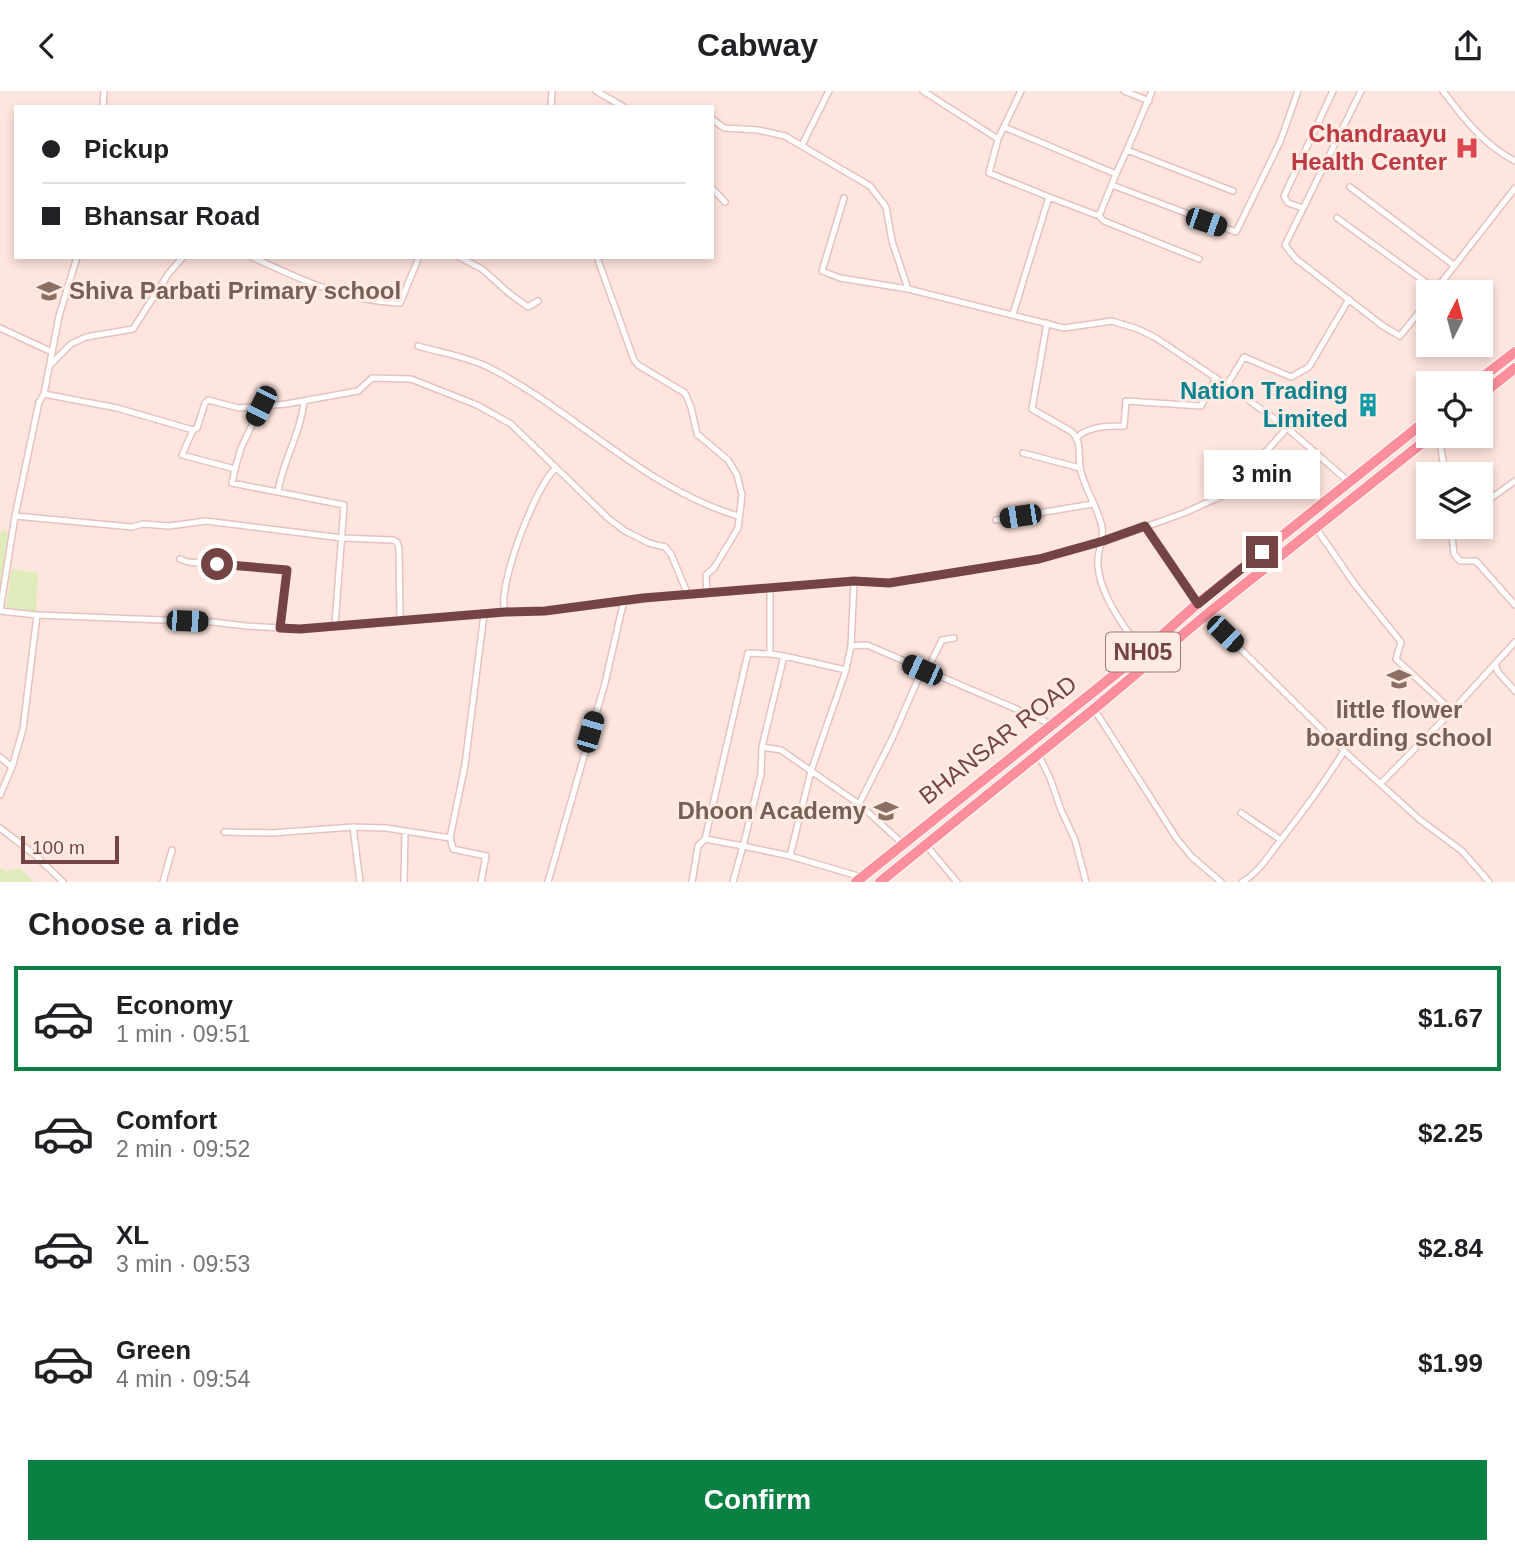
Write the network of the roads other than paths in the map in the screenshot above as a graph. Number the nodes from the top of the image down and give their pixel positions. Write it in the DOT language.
graph roads {
  1 [pos="596,91"];
  2 [pos="829,91"];
  3 [pos="923,91"];
  4 [pos="1021,91"];
  5 [pos="1124,91"];
  6 [pos="1152,91"];
  7 [pos="1298,91"];
  8 [pos="1333,91"];
  9 [pos="1361,91"];
  10 [pos="1443,91"];
  11 [pos="1149,101"];
  12 [pos="620,105"];
  13 [pos="714,120"];
  14 [pos="1004,127"];
  15 [pos="998,139"];
  16 [pos="802,145"];
  17 [pos="1127,150"];
  18 [pos="1515,161"];
  19 [pos="1116,174"];
  20 [pos="1112,185"];
  21 [pos="1350,187"];
  22 [pos="1515,188"];
  23 [pos="714,190"];
  24 [pos="1233,191"];
  25 [pos="1049,197"];
  26 [pos="844,198"];
  27 [pos="725,202"];
  28 [pos="1303,208"];
  29 [pos="1099,216"];
  30 [pos="1337,218"];
  31 [pos="76,259"];
  32 [pos="181,259"];
  33 [pos="257,259"];
  34 [pos="418,259"];
  35 [pos="464,259"];
  36 [pos="598,259"];
  37 [pos="1199,259"];
  38 [pos="1455,266"];
  39 [pos="1419,280"];
  40 [pos="1443,280"];
  41 [pos="908,289"];
  42 [pos="1349,299"];
  43 [pos="538,301"];
  44 [pos="1013,314"];
  45 [pos="1416,317"];
  46 [pos="1048,323"];
  47 [pos="0,328"];
  48 [pos="418,346"];
  49 [pos="52,352"];
  50 [pos="1515,352"];
  51 [pos="50,365"];
  52 [pos="1490,371"];
  53 [pos="1514,371"];
  54 [pos="1216,379"];
  55 [pos="1493,386"];
  56 [pos="44,394"];
  57 [pos="1240,394"];
  58 [pos="304,401"];
  59 [pos="261,406"];
  60 [pos="1287,428"];
  61 [pos="1416,429"];
  62 [pos="193,430"];
  63 [pos="1077,437"];
  64 [pos="1416,448"];
  65 [pos="1023,453"];
  66 [pos="1080,468"];
  67 [pos="235,469"];
  68 [pos="555,469"];
  69 [pos="1515,481"];
  70 [pos="1349,482"];
  71 [pos="278,491"];
  72 [pos="1493,496"];
  73 [pos="1093,504"];
  74 [pos="15,516"];
  75 [pos="738,516"];
  76 [pos="996,520"];
  77 [pos="1145,526"];
  78 [pos="1316,528"];
  79 [pos="342,538"];
  80 [pos="1452,539"];
  81 [pos="1103,541"];
  82 [pos="180,559"];
  83 [pos="854,581"];
  84 [pos="770,588"];
  85 [pos="707,593"];
  86 [pos="688,595"];
  87 [pos="624,600"];
  88 [pos="1198,604"];
  89 [pos="1515,605"];
  90 [pos="505,612"];
  91 [pos="484,614"];
  92 [pos="37,615"];
  93 [pos="1206,615"];
  94 [pos="400,620"];
  95 [pos="335,625"];
  96 [pos="280,628"];
  97 [pos="954,638"];
  98 [pos="1515,642"];
  99 [pos="851,646"];
  100 [pos="1143,652"];
  101 [pos="771,654"];
  102 [pos="784,656"];
  103 [pos="1152,661"];
  104 [pos="1495,664"];
  105 [pos="846,670"];
  106 [pos="924,671"];
  107 [pos="1515,691"];
  108 [pos="1094,709"];
  109 [pos="1452,711"];
  110 [pos="1051,725"];
  111 [pos="762,747"];
  112 [pos="1344,751"];
  113 [pos="1038,754"];
  114 [pos="0,757"];
  115 [pos="12,767"];
  116 [pos="811,771"];
  117 [pos="1380,784"];
  118 [pos="0,795"];
  119 [pos="859,804"];
  120 [pos="1241,813"];
  121 [pos="353,827"];
  122 [pos="0,828"];
  123 [pos="405,831"];
  124 [pos="224,832"];
  125 [pos="450,838"];
  126 [pos="705,839"];
  127 [pos="1281,840"];
  128 [pos="902,843"];
  129 [pos="926,845"];
  130 [pos="743,846"];
  131 [pos="172,850"];
  132 [pos="790,856"];
  133 [pos="1251,877"];
  134 [pos="859,879"];
  135 [pos="64,882"];
  136 [pos="163,882"];
  137 [pos="359,882"];
  138 [pos="404,882"];
  139 [pos="481,882"];
  140 [pos="548,882"];
  141 [pos="692,882"];
  142 [pos="733,882"];
  143 [pos="880,882"];
  144 [pos="957,882"];
  145 [pos="1086,882"];
  146 [pos="1221,882"];
  147 [pos="1242,882"];
  148 [pos="1257,882"];
  149 [pos="1489,882"];
  1 -- 12 [label="street"];
  2 -- 16 [label="street"];
  3 -- 15 [label="street"];
  4 -- 14 [label="street"];
  5 -- 11 [label="street"];
  6 -- 11 [label="street"];
  7 -- 20 [label="street"];
  8 -- 28 [label="street"];
  9 -- 28 [label="street"];
  10 -- 18 [label="street"];
  11 -- 17 [label="street"];
  13 -- 16 [label="street"];
  14 -- 15 [label="street"];
  14 -- 19 [label="street"];
  15 -- 25 [label="street"];
  16 -- 41 [label="street"];
  17 -- 19 [label="street"];
  17 -- 24 [label="street"];
  19 -- 20 [label="street"];
  20 -- 29 [label="street"];
  21 -- 38 [label="street"];
  22 -- 38 [label="street"];
  23 -- 27 [label="street"];
  25 -- 29 [label="street"];
  25 -- 44 [label="street"];
  26 -- 41 [label="street"];
  28 -- 42 [label="street"];
  29 -- 37 [label="street"];
  30 -- 39 [label="street"];
  31 -- 49 [label="street"];
  32 -- 51 [label="street"];
  33 -- 34 [label="street"];
  35 -- 43 [label="street"];
  36 -- 75 [label="street"];
  38 -- 40 [label="street"];
  41 -- 44 [label="street"];
  42 -- 45 [label="street"];
  42 -- 57 [label="street"];
  44 -- 46 [label="street"];
  46 -- 54 [label="street"];
  46 -- 63 [label="street"];
  47 -- 49 [label="street"];
  48 -- 75 [label="street"];
  49 -- 51 [label="street"];
  50 -- 52 [label="highway"];
  51 -- 56 [label="street"];
  53 -- 55 [label="highway"];
  54 -- 57 [label="street"];
  54 -- 63 [label="street"];
  56 -- 62 [label="street"];
  56 -- 74 [label="street"];
  57 -- 60 [label="street"];
  58 -- 59 [label="street"];
  58 -- 68 [label="street"];
  58 -- 71 [label="street"];
  59 -- 62 [label="street"];
  59 -- 67 [label="street"];
  60 -- 70 [label="street"];
  60 -- 77 [label="street"];
  61 -- 70 [label="highway, BHANSAR ROAD / NH05"];
  62 -- 67 [label="street"];
  63 -- 66 [label="street"];
  64 -- 78 [label="highway, BHANSAR ROAD / NH05"];
  65 -- 66 [label="street"];
  66 -- 73 [label="street"];
  67 -- 71 [label="street"];
  68 -- 86 [label="street"];
  68 -- 90 [label="street"];
  69 -- 72 [label="street"];
  70 -- 88 [label="highway, BHANSAR ROAD / NH05"];
  71 -- 79 [label="street"];
  73 -- 76 [label="street"];
  73 -- 81 [label="street"];
  74 -- 79 [label="street"];
  74 -- 92 [label="street"];
  75 -- 85 [label="street"];
  77 -- 81 [label="street"];
  77 -- 88 [label="street"];
  78 -- 93 [label="highway, BHANSAR ROAD / NH05"];
  78 -- 109 [label="street"];
  79 -- 94 [label="street"];
  79 -- 95 [label="street"];
  80 -- 89 [label="street"];
  81 -- 83 [label="street"];
  81 -- 100 [label="street"];
  82 -- 96 [label="street"];
  83 -- 84 [label="street"];
  83 -- 99 [label="street"];
  84 -- 85 [label="street"];
  84 -- 101 [label="street"];
  85 -- 86 [label="street"];
  86 -- 87 [label="street"];
  87 -- 90 [label="street"];
  87 -- 140 [label="street"];
  88 -- 100 [label="highway, BHANSAR ROAD / NH05"];
  90 -- 91 [label="street"];
  91 -- 94 [label="street"];
  91 -- 125 [label="street"];
  92 -- 96 [label="street"];
  92 -- 115 [label="street"];
  93 -- 103 [label="highway, BHANSAR ROAD / NH05"];
  93 -- 112 [label="street"];
  94 -- 95 [label="street"];
  95 -- 96 [label="street"];
  97 -- 106 [label="street"];
  98 -- 104 [label="street"];
  99 -- 105 [label="street"];
  99 -- 106 [label="street"];
  100 -- 103 [label="street"];
  100 -- 110 [label="highway, BHANSAR ROAD / NH05"];
  101 -- 102 [label="street"];
  101 -- 126 [label="street"];
  102 -- 105 [label="street"];
  102 -- 111 [label="street"];
  103 -- 108 [label="highway, BHANSAR ROAD / NH05"];
  104 -- 107 [label="street"];
  104 -- 109 [label="street"];
  105 -- 116 [label="street"];
  106 -- 110 [label="street"];
  106 -- 119 [label="street"];
  108 -- 113 [label="highway, BHANSAR ROAD / NH05"];
  108 -- 146 [label="street"];
  109 -- 117 [label="street"];
  110 -- 128 [label="highway, BHANSAR ROAD / NH05"];
  111 -- 116 [label="street"];
  111 -- 130 [label="street"];
  112 -- 117 [label="street"];
  112 -- 127 [label="street"];
  113 -- 129 [label="highway, BHANSAR ROAD / NH05"];
  113 -- 145 [label="street"];
  114 -- 115 [label="street"];
  115 -- 118 [label="street"];
  116 -- 119 [label="street"];
  116 -- 132 [label="street"];
  117 -- 149 [label="street"];
  119 -- 128 [label="street"];
  120 -- 127 [label="street"];
  121 -- 123 [label="street"];
  121 -- 124 [label="street"];
  121 -- 137 [label="street"];
  122 -- 135 [label="street"];
  123 -- 125 [label="street"];
  123 -- 138 [label="street"];
  125 -- 139 [label="street"];
  126 -- 130 [label="street"];
  126 -- 141 [label="street"];
  127 -- 133 [label="street"];
  128 -- 134 [label="highway, BHANSAR ROAD / NH05"];
  129 -- 143 [label="highway, BHANSAR ROAD / NH05"];
  129 -- 144 [label="street"];
  130 -- 132 [label="street"];
  130 -- 142 [label="street"];
  131 -- 136 [label="street"];
  132 -- 134 [label="street"];
  133 -- 147 [label="street"];
  133 -- 148 [label="street"];
}
